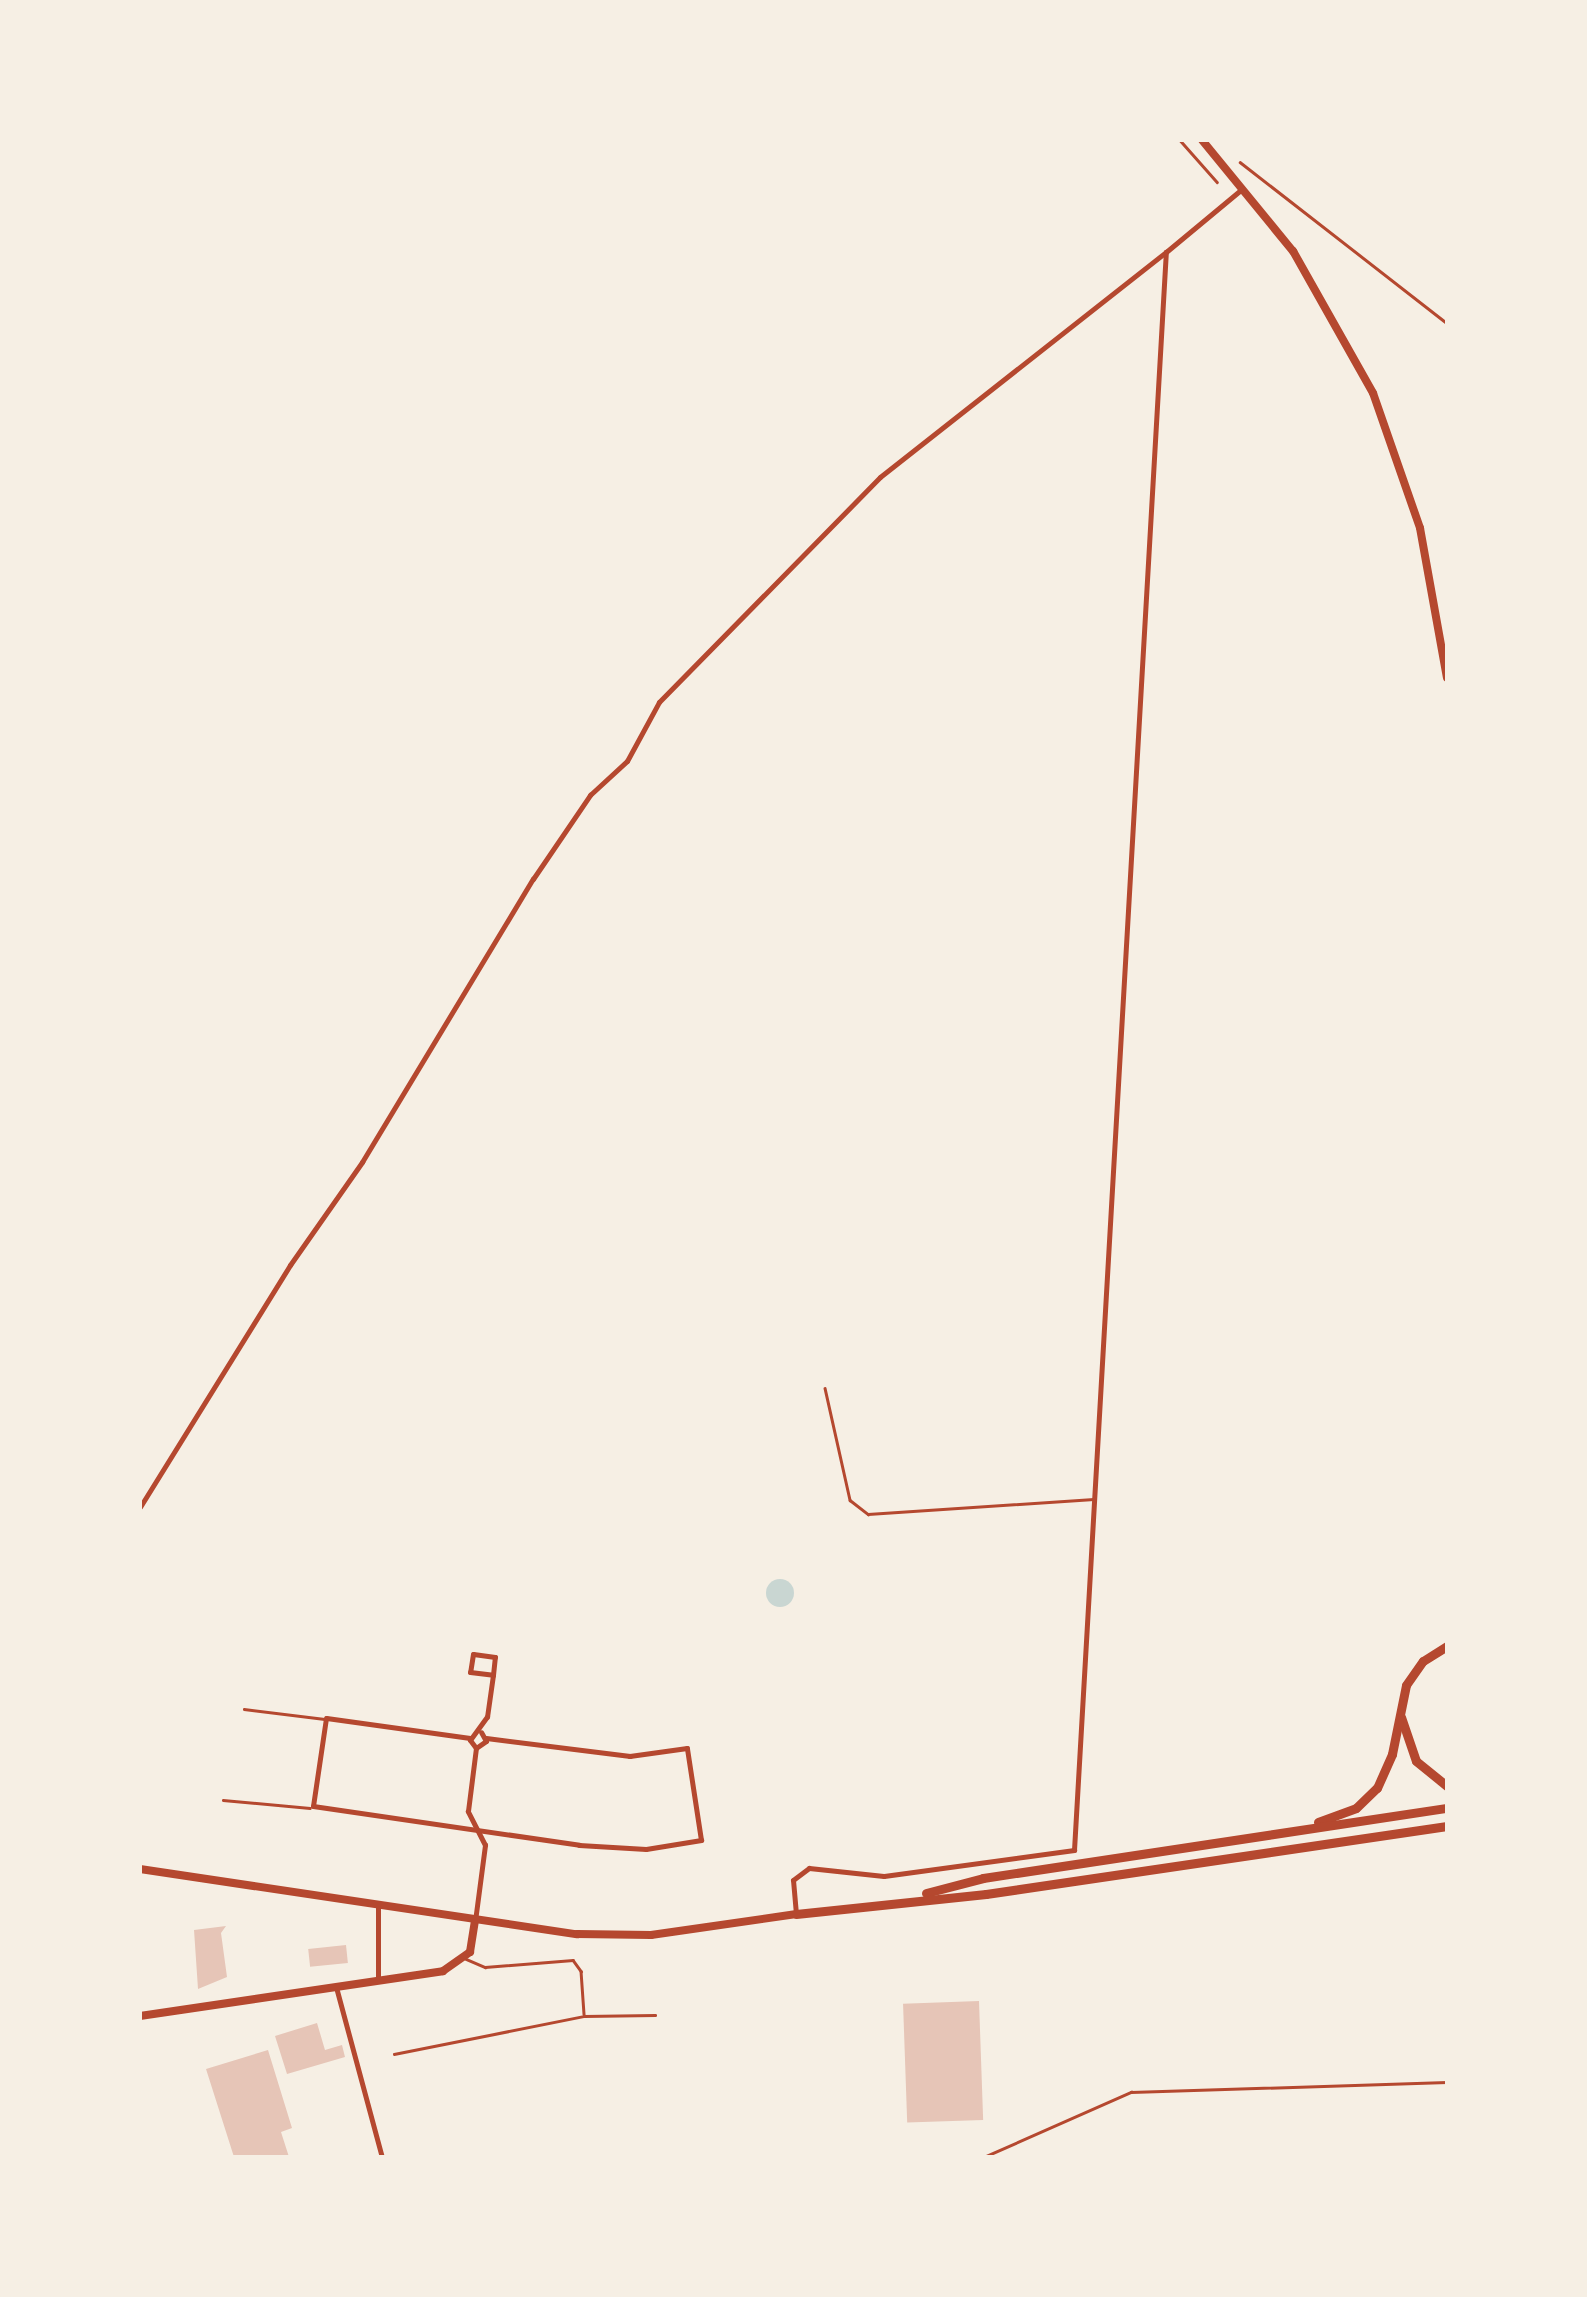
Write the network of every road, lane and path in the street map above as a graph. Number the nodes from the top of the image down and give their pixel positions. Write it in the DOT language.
graph roads {
  1 [pos="1180,140"];
  2 [pos="1202,140"];
  3 [pos="1240,162"];
  4 [pos="1217,182"];
  5 [pos="1244,187"];
  6 [pos="1166,252"];
  7 [pos="1447,323"];
  8 [pos="1447,678"];
  9 [pos="825,1388"];
  10 [pos="1096,1499"];
  11 [pos="140,1507"];
  12 [pos="1447,1646"];
  13 [pos="493,1675"];
  14 [pos="244,1709"];
  15 [pos="1400,1709"];
  16 [pos="326,1718"];
  17 [pos="484,1735"];
  18 [pos="470,1738"];
  19 [pos="476,1748"];
  20 [pos="1447,1786"];
  21 [pos="223,1800"];
  22 [pos="313,1806"];
  23 [pos="1447,1808"];
  24 [pos="1447,1826"];
  25 [pos="480,1830"];
  26 [pos="1272,1834"];
  27 [pos="140,1870"];
  28 [pos="904,1899"];
  29 [pos="378,1904"];
  30 [pos="796,1914"];
  31 [pos="474,1922"];
  32 [pos="465,1958"];
  33 [pos="378,1981"];
  34 [pos="336,1987"];
  35 [pos="655,2015"];
  36 [pos="140,2016"];
  37 [pos="584,2016"];
  38 [pos="394,2054"];
  39 [pos="1447,2082"];
  40 [pos="382,2157"];
  41 [pos="984,2157"];
  1 -- 4 [label="path"];
  2 -- 5 [label="main road"];
  3 -- 7 [label="path"];
  5 -- 6 [label="street"];
  5 -- 8 [label="main road"];
  6 -- 10 [label="street"];
  6 -- 11 [label="street"];
  9 -- 10 [label="lane"];
  10 -- 30 [label="street"];
  12 -- 15 [label="highway"];
  13 -- 13 [label="street"];
  13 -- 17 [label="street"];
  14 -- 16 [label="lane"];
  15 -- 20 [label="highway"];
  15 -- 26 [label="highway"];
  16 -- 18 [label="street"];
  16 -- 22 [label="street"];
  17 -- 18 [label="street"];
  17 -- 19 [label="street"];
  17 -- 25 [label="street"];
  18 -- 19 [label="street"];
  19 -- 25 [label="street"];
  21 -- 22 [label="lane"];
  22 -- 25 [label="street"];
  23 -- 26 [label="highway"];
  24 -- 28 [label="highway"];
  25 -- 31 [label="street"];
  26 -- 28 [label="highway"];
  27 -- 29 [label="main road"];
  28 -- 30 [label="highway"];
  29 -- 31 [label="main road"];
  29 -- 33 [label="street"];
  30 -- 31 [label="main road"];
  31 -- 32 [label="main road"];
  32 -- 33 [label="main road"];
  32 -- 37 [label="lane"];
  33 -- 34 [label="main road"];
  34 -- 36 [label="main road"];
  34 -- 40 [label="street"];
  35 -- 37 [label="lane"];
  37 -- 38 [label="lane"];
  39 -- 41 [label="path"];
}
